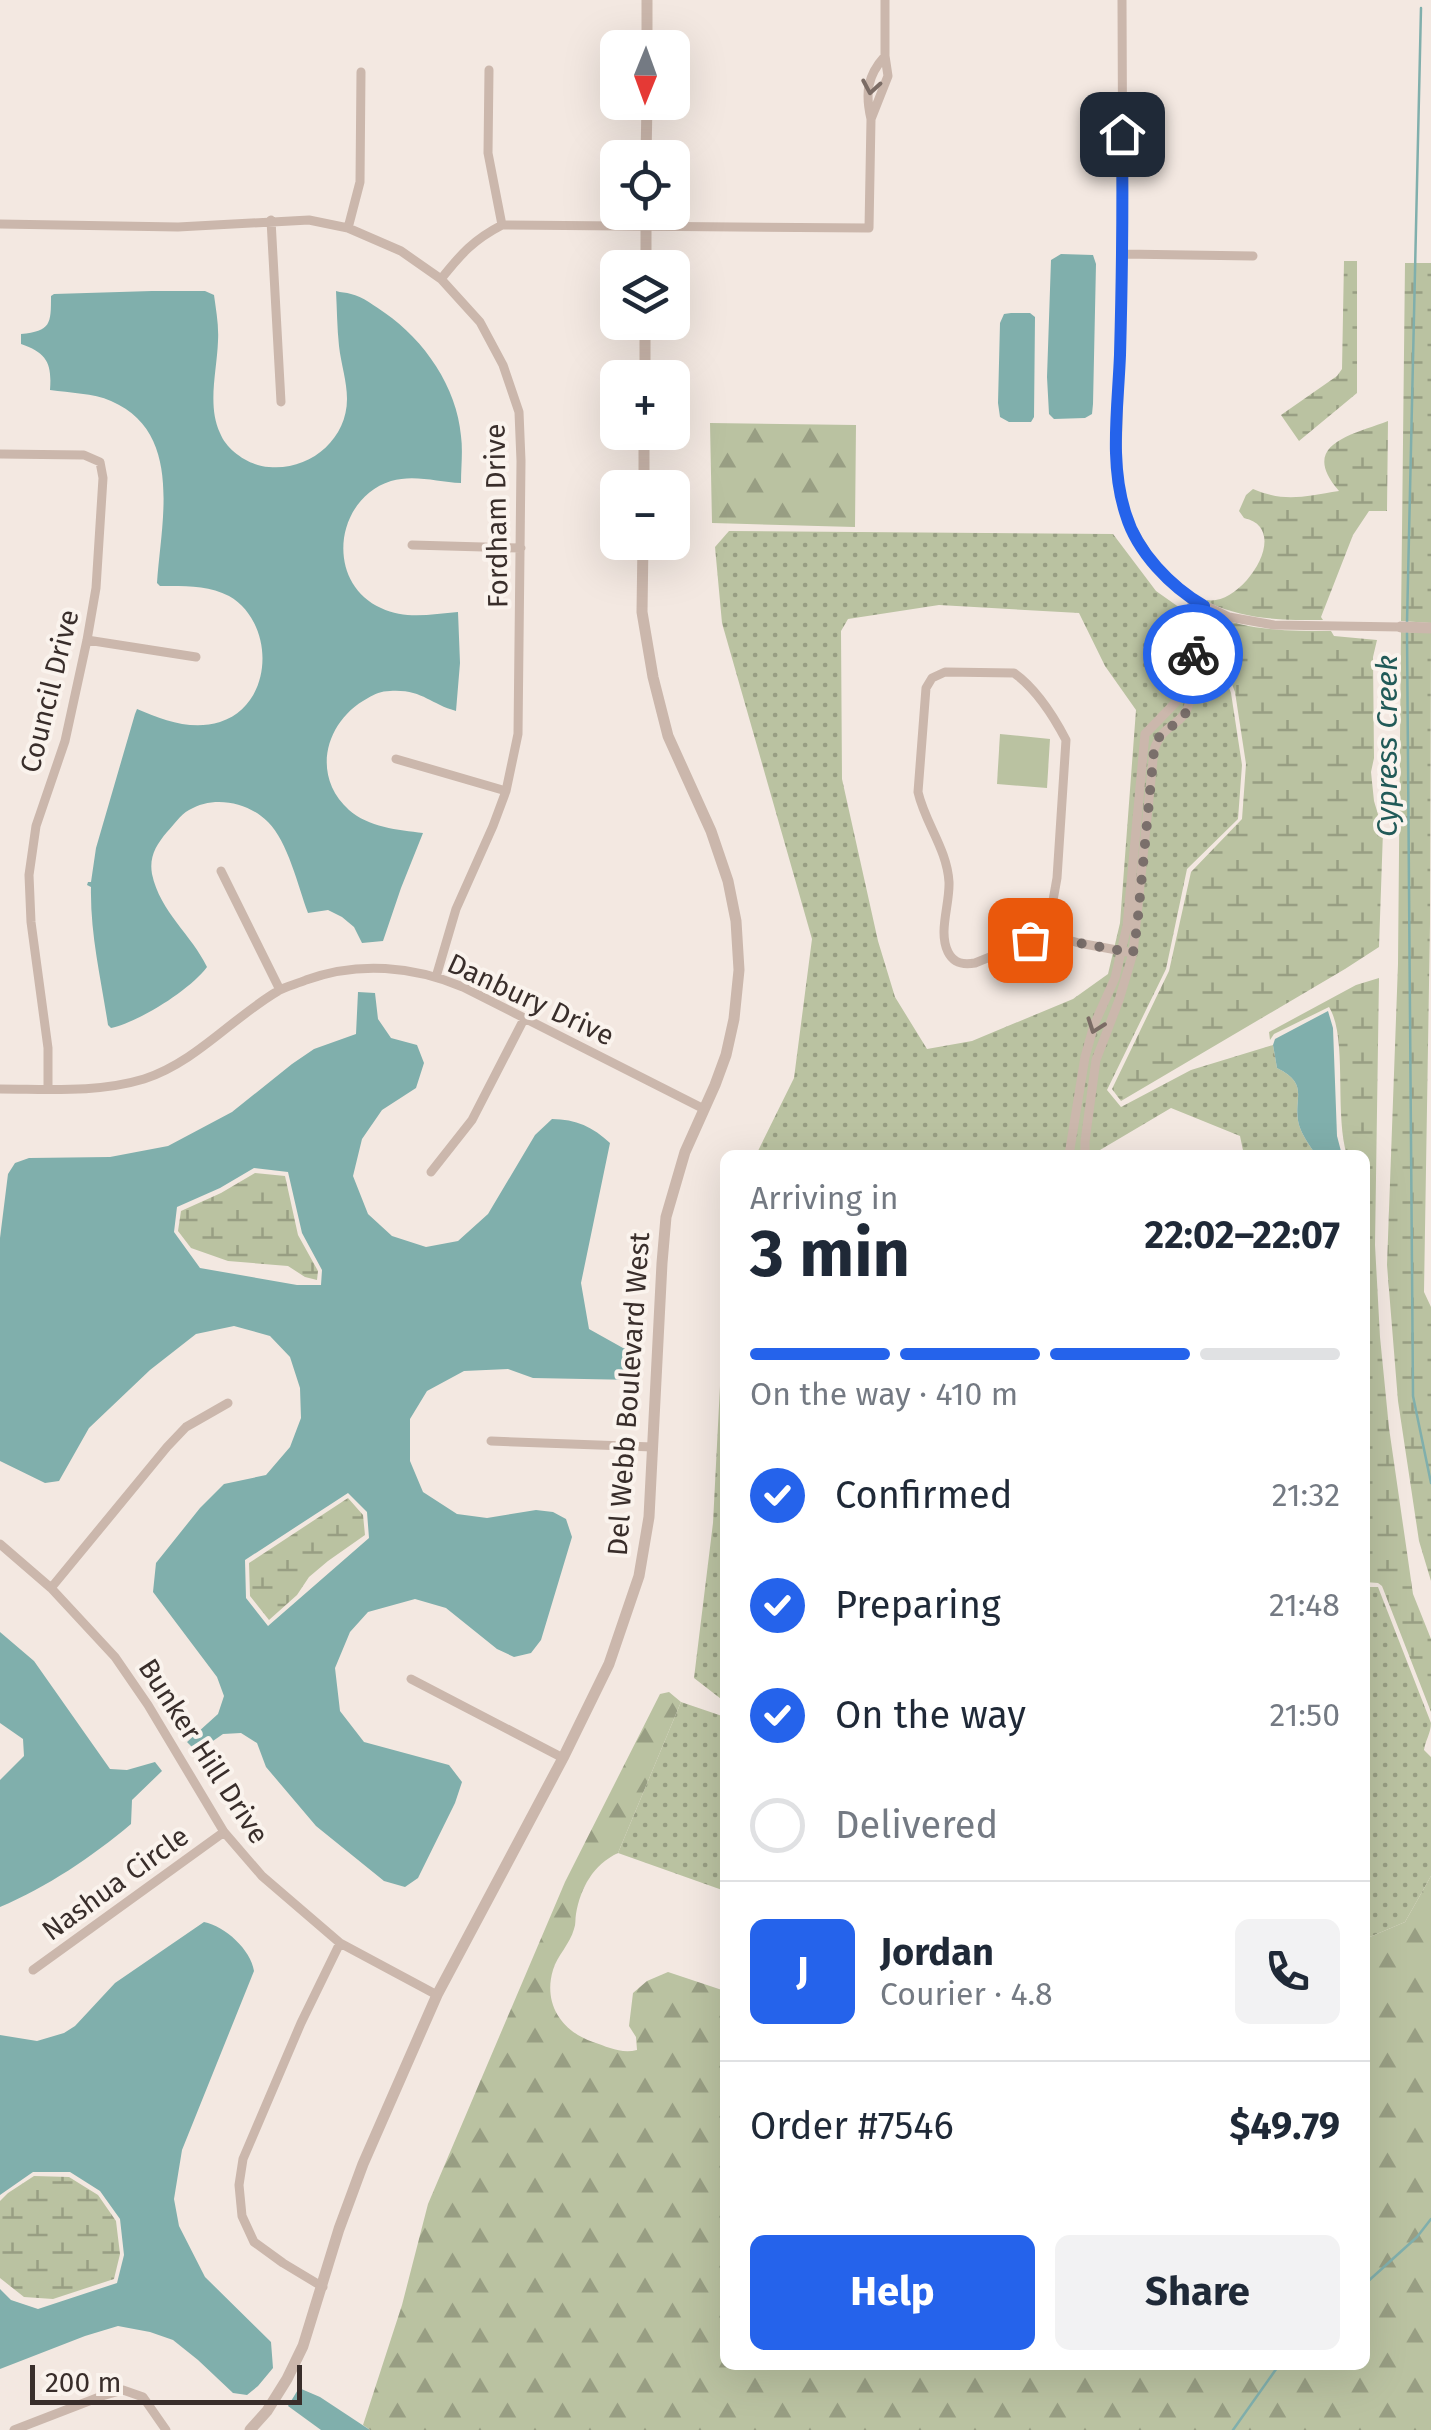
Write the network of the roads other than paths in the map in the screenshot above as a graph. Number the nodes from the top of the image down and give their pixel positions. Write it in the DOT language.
graph roads {
  1 [pos="648,0"];
  2 [pos="886,0"];
  3 [pos="1122,0"];
  4 [pos="647,30"];
  5 [pos="885,56"];
  6 [pos="489,70"];
  7 [pos="361,72"];
  8 [pos="872,119"];
  9 [pos="271,220"];
  10 [pos="0,224"];
  11 [pos="502,225"];
  12 [pos="600,226"];
  13 [pos="690,226"];
  14 [pos="348,228"];
  15 [pos="1123,254"];
  16 [pos="1253,256"];
  17 [pos="441,279"];
  18 [pos="280,402"];
  19 [pos="0,454"];
  20 [pos="412,545"];
  21 [pos="521,548"];
  22 [pos="643,560"];
  23 [pos="1199,603"];
  24 [pos="1400,627"];
  25 [pos="1431,628"];
  26 [pos="87,640"];
  27 [pos="196,656"];
  28 [pos="396,759"];
  29 [pos="506,791"];
  30 [pos="221,870"];
  31 [pos="1047,934"];
  32 [pos="1121,950"];
  33 [pos="1133,953"];
  34 [pos="436,977"];
  35 [pos="280,990"];
  36 [pos="524,1019"];
  37 [pos="48,1088"];
  38 [pos="0,1089"];
  39 [pos="704,1109"];
  40 [pos="1070,1150"];
  41 [pos="1086,1150"];
  42 [pos="431,1172"];
  43 [pos="228,1403"];
  44 [pos="490,1441"];
  45 [pos="654,1446"];
  46 [pos="0,1544"];
  47 [pos="51,1588"];
  48 [pos="411,1679"];
  49 [pos="562,1758"];
  50 [pos="224,1832"];
  51 [pos="340,1943"];
  52 [pos="32,1970"];
  53 [pos="437,1995"];
  54 [pos="323,2287"];
  55 [pos="14,2430"];
  56 [pos="166,2430"];
  57 [pos="250,2430"];
  1 -- 4 [label="street"];
  2 -- 5 [label="street"];
  3 -- 15 [label="street"];
  5 -- 8 [label="street"];
  5 -- 8 [label="street, one-way"];
  6 -- 11 [label="street"];
  7 -- 14 [label="street"];
  8 -- 13 [label="street"];
  9 -- 10 [label="street, Fordham Drive"];
  9 -- 14 [label="street, Fordham Drive"];
  9 -- 18 [label="street"];
  11 -- 12 [label="street"];
  11 -- 17 [label="street"];
  14 -- 17 [label="street, Fordham Drive"];
  15 -- 16 [label="street"];
  15 -- 23 [label="street"];
  17 -- 21 [label="street, Fordham Drive"];
  19 -- 26 [label="street, Council Drive"];
  20 -- 21 [label="street"];
  21 -- 29 [label="street, Fordham Drive"];
  22 -- 39 [label="street, Del Webb Boulevard West"];
  23 -- 24 [label="street"];
  23 -- 32 [label="street"];
  23 -- 33 [label="street"];
  24 -- 25 [label="street"];
  26 -- 27 [label="street"];
  26 -- 37 [label="street, Council Drive"];
  28 -- 29 [label="street"];
  29 -- 34 [label="street, Fordham Drive"];
  30 -- 35 [label="street"];
  31 -- 31 [label="street"];
  31 -- 32 [label="street"];
  32 -- 33 [label="street"];
  32 -- 40 [label="street, one-way"];
  33 -- 41 [label="street"];
  34 -- 35 [label="street, Danbury Drive"];
  34 -- 36 [label="street, Danbury Drive"];
  35 -- 37 [label="street, Danbury Drive"];
  36 -- 39 [label="street, Danbury Drive"];
  36 -- 42 [label="street"];
  37 -- 38 [label="street, Danbury Drive"];
  39 -- 45 [label="street, Del Webb Boulevard West"];
  43 -- 47 [label="street"];
  44 -- 45 [label="street"];
  45 -- 49 [label="street, Del Webb Boulevard West"];
  46 -- 47 [label="street, Bunker Hill Drive"];
  47 -- 50 [label="street, Bunker Hill Drive"];
  48 -- 49 [label="street"];
  49 -- 53 [label="street, Del Webb Boulevard West"];
  50 -- 51 [label="street, Bunker Hill Drive"];
  50 -- 52 [label="street, Nashua Circle"];
  51 -- 53 [label="street, Bunker Hill Drive"];
  51 -- 54 [label="street"];
  53 -- 54 [label="street, Del Webb Boulevard West"];
  54 -- 57 [label="street, Del Webb Boulevard West"];
  55 -- 56 [label="street"];
}
